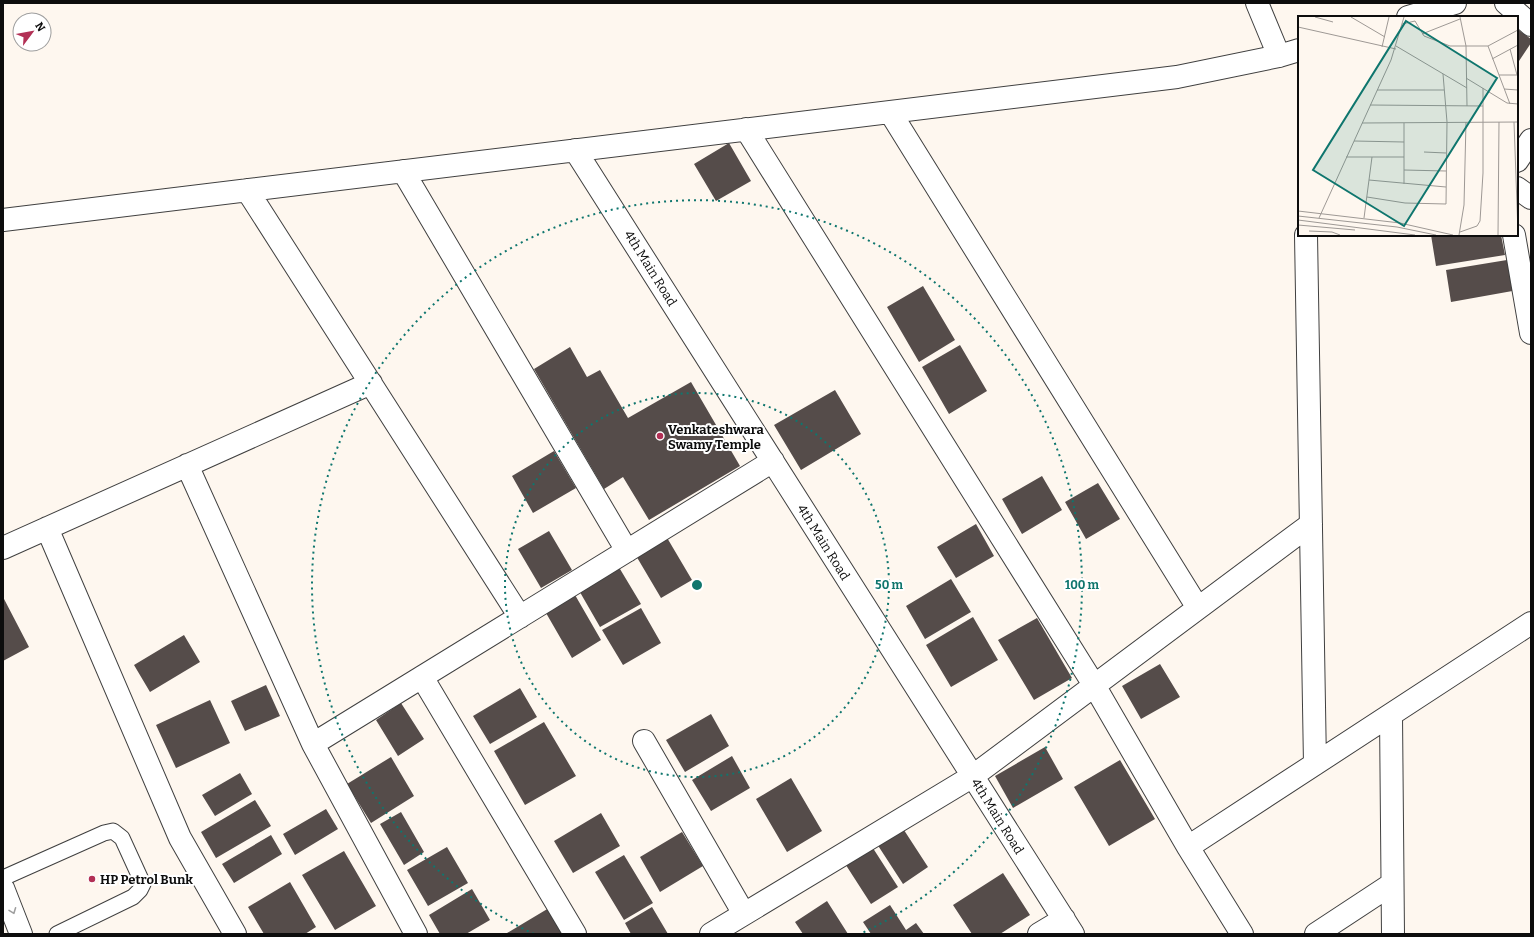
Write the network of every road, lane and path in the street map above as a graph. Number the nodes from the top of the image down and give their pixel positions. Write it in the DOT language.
graph roads {
  1 [pos="1257,3"];
  2 [pos="1455,3"];
  3 [pos="1506,3"];
  4 [pos="1411,16"];
  5 [pos="1531,25"];
  6 [pos="1289,53"];
  7 [pos="890,112"];
  8 [pos="746,129"];
  9 [pos="1531,140"];
  10 [pos="576,150"];
  11 [pos="1518,160"];
  12 [pos="403,171"];
  13 [pos="1518,189"];
  14 [pos="248,190"];
  15 [pos="1531,198"];
  16 [pos="3,220"];
  17 [pos="1306,236"];
  18 [pos="1514,236"];
  19 [pos="1531,333"];
  20 [pos="370,383"];
  21 [pos="773,461"];
  22 [pos="187,465"];
  23 [pos="1311,524"];
  24 [pos="47,528"];
  25 [pos="3,548"];
  26 [pos="627,551"];
  27 [pos="1198,608"];
  28 [pos="520,617"];
  29 [pos="1531,622"];
  30 [pos="422,677"];
  31 [pos="1094,685"];
  32 [pos="1391,715"];
  33 [pos="644,741"];
  34 [pos="313,744"];
  35 [pos="1315,764"];
  36 [pos="973,776"];
  37 [pos="1188,847"];
  38 [pos="3,878"];
  39 [pos="1392,884"];
  40 [pos="3,888"];
  41 [pos="744,914"];
  42 [pos="1068,927"];
  43 [pos="21,934"];
  44 [pos="57,934"];
  45 [pos="235,934"];
  46 [pos="416,934"];
  47 [pos="575,934"];
  48 [pos="711,934"];
  49 [pos="1039,934"];
  50 [pos="1242,934"];
  51 [pos="1316,934"];
  52 [pos="1393,934"];
  1 -- 6 [label="street"];
  2 -- 4 [label="street"];
  3 -- 5 [label="street"];
  6 -- 7 [label="street"];
  7 -- 8 [label="street"];
  7 -- 27 [label="street"];
  8 -- 10 [label="street"];
  8 -- 31 [label="street"];
  9 -- 11 [label="street"];
  10 -- 12 [label="street"];
  10 -- 21 [label="street, 4th Main Road"];
  12 -- 14 [label="street"];
  12 -- 26 [label="street"];
  13 -- 15 [label="street"];
  14 -- 16 [label="street"];
  14 -- 20 [label="street"];
  17 -- 23 [label="street"];
  18 -- 19 [label="street"];
  20 -- 22 [label="street"];
  20 -- 28 [label="street"];
  21 -- 26 [label="street"];
  21 -- 36 [label="street, 4th Main Road"];
  22 -- 24 [label="street"];
  22 -- 34 [label="street"];
  23 -- 27 [label="street"];
  23 -- 35 [label="street"];
  24 -- 25 [label="street"];
  24 -- 45 [label="street"];
  26 -- 28 [label="street"];
  27 -- 31 [label="street"];
  28 -- 30 [label="street"];
  29 -- 32 [label="street"];
  30 -- 34 [label="street"];
  30 -- 47 [label="street"];
  31 -- 36 [label="street"];
  31 -- 37 [label="street"];
  32 -- 35 [label="street"];
  32 -- 39 [label="street"];
  33 -- 41 [label="street"];
  34 -- 46 [label="street"];
  35 -- 37 [label="street"];
  36 -- 41 [label="street"];
  36 -- 42 [label="street, 4th Main Road"];
  37 -- 50 [label="street"];
  38 -- 44 [label="lane"];
  39 -- 51 [label="street"];
  39 -- 52 [label="street"];
  40 -- 43 [label="street, one-way"];
  41 -- 48 [label="street"];
  42 -- 49 [label="street"];
}
